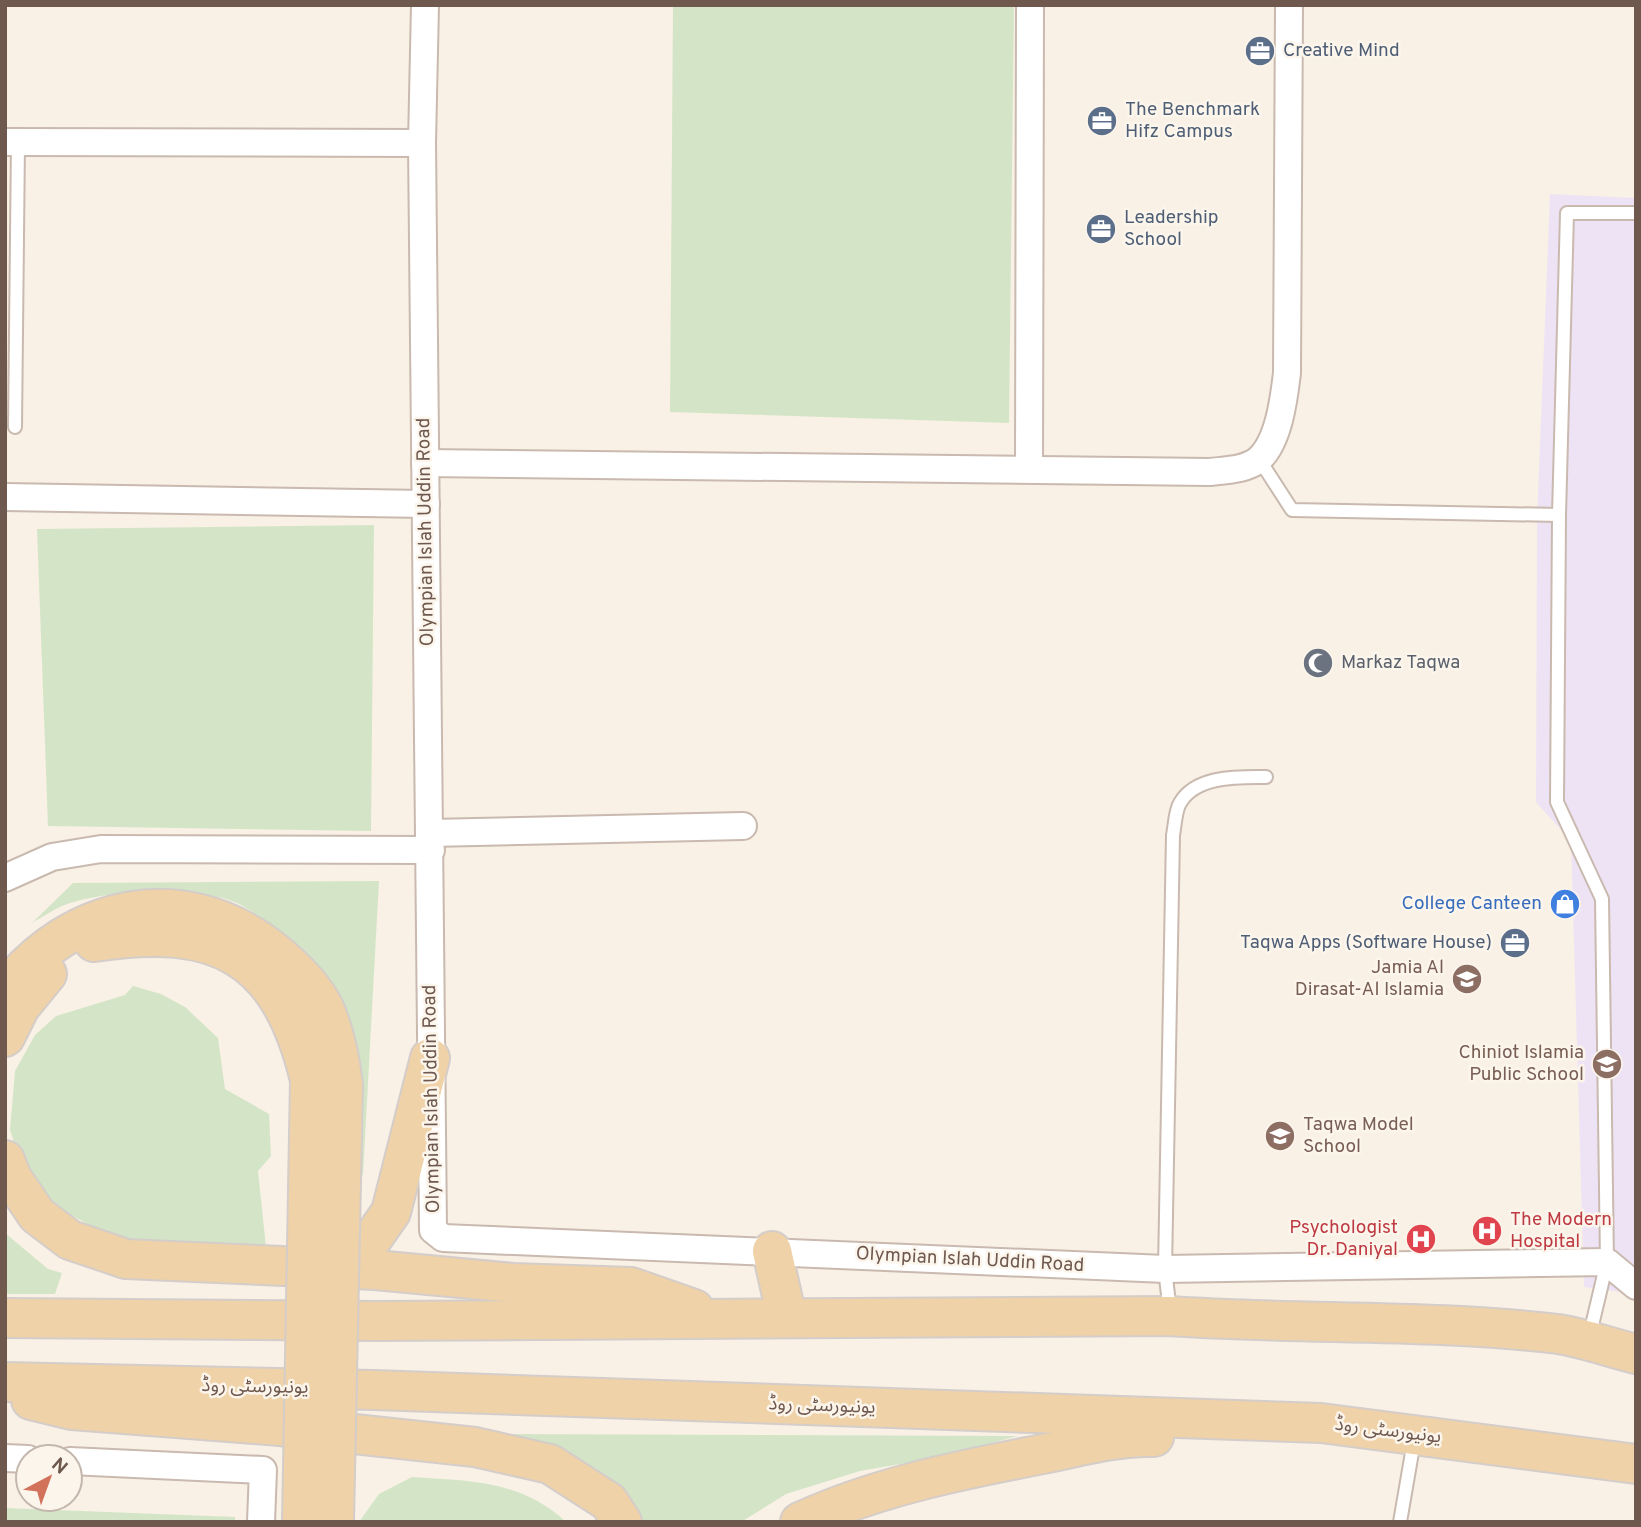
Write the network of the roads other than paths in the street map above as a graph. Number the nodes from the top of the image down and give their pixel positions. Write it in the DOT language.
graph roads {
  1 [pos="425,5"];
  2 [pos="1030,5"];
  3 [pos="1289,5"];
  4 [pos="11,142"];
  5 [pos="422,143"];
  6 [pos="1636,213"];
  7 [pos="15,427"];
  8 [pos="1259,459"];
  9 [pos="425,463"];
  10 [pos="1029,468"];
  11 [pos="5,498"];
  12 [pos="426,504"];
  13 [pos="1559,515"];
  14 [pos="1266,777"];
  15 [pos="743,826"];
  16 [pos="431,841"];
  17 [pos="5,878"];
  18 [pos="5,990"];
  19 [pos="5,1037"];
  20 [pos="430,1058"];
  21 [pos="327,1082"];
  22 [pos="5,1160"];
  23 [pos="772,1251"];
  24 [pos="1607,1262"];
  25 [pos="335,1269"];
  26 [pos="1165,1269"];
  27 [pos="1636,1286"];
  28 [pos="1170,1316"];
  29 [pos="5,1318"];
  30 [pos="718,1318"];
  31 [pos="787,1318"];
  32 [pos="1588,1342"];
  33 [pos="1636,1354"];
  34 [pos="5,1382"];
  35 [pos="5,1394"];
  36 [pos="1321,1423"];
  37 [pos="1416,1433"];
  38 [pos="84,1462"];
  39 [pos="1636,1464"];
  40 [pos="261,1522"];
  41 [pos="302,1522"];
  42 [pos="334,1522"];
  43 [pos="622,1522"];
  44 [pos="800,1522"];
  45 [pos="1400,1522"];
  1 -- 5 [label="street, Olympian Islah Uddin Road"];
  2 -- 10 [label="street"];
  3 -- 8 [label="street"];
  4 -- 5 [label="street"];
  4 -- 7 [label="lane"];
  5 -- 9 [label="street, Olympian Islah Uddin Road"];
  6 -- 13 [label="lane"];
  8 -- 10 [label="street"];
  8 -- 13 [label="lane"];
  9 -- 10 [label="street"];
  9 -- 12 [label="street, Olympian Islah Uddin Road"];
  11 -- 12 [label="street"];
  12 -- 16 [label="street, Olympian Islah Uddin Road"];
  13 -- 24 [label="lane"];
  14 -- 26 [label="lane"];
  15 -- 16 [label="street"];
  16 -- 17 [label="street"];
  16 -- 20 [label="street, Olympian Islah Uddin Road"];
  18 -- 21 [label="main road"];
  19 -- 21 [label="main road"];
  20 -- 23 [label="street, Olympian Islah Uddin Road"];
  20 -- 25 [label="main road"];
  21 -- 41 [label="main road, bridge"];
  21 -- 42 [label="main road, bridge"];
  22 -- 25 [label="main road"];
  23 -- 26 [label="street, Olympian Islah Uddin Road"];
  23 -- 31 [label="main road"];
  24 -- 26 [label="street, Olympian Islah Uddin Road"];
  24 -- 27 [label="street"];
  24 -- 32 [label="lane"];
  25 -- 30 [label="main road"];
  26 -- 28 [label="lane"];
  28 -- 31 [label="main road"];
  28 -- 32 [label="main road"];
  29 -- 30 [label="main road"];
  30 -- 31 [label="main road"];
  32 -- 33 [label="main road"];
  34 -- 36 [label="main road, یونیورسٹی روڈ"];
  35 -- 43 [label="main road"];
  36 -- 37 [label="main road, یونیورسٹی روڈ"];
  36 -- 44 [label="main road"];
  37 -- 39 [label="main road, یونیورسٹی روڈ"];
  37 -- 45 [label="lane"];
  38 -- 40 [label="street"];
}
